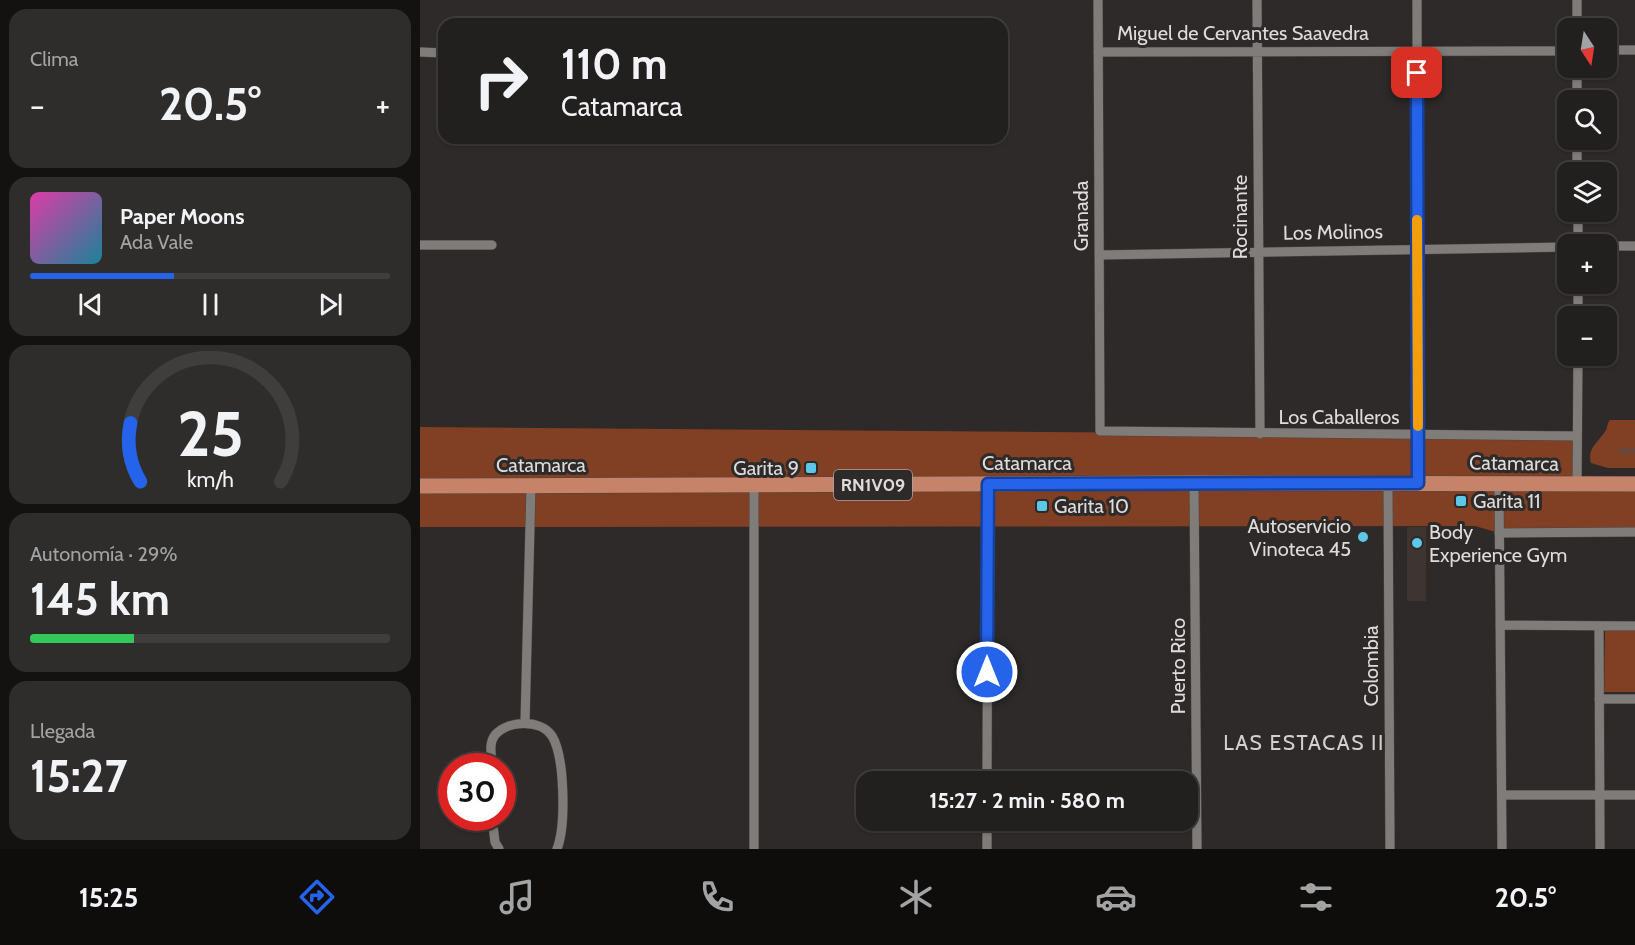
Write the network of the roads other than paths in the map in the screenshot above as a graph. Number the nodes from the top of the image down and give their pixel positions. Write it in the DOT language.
graph roads {
  1 [pos="1098,0"];
  2 [pos="1257,0"];
  3 [pos="1417,0"];
  4 [pos="1577,0"];
  5 [pos="1577,18"];
  6 [pos="1617,50"];
  7 [pos="1635,50"];
  8 [pos="1257,51"];
  9 [pos="1417,51"];
  10 [pos="1557,51"];
  11 [pos="420,52"];
  12 [pos="1098,52"];
  13 [pos="438,53"];
  14 [pos="420,245"];
  15 [pos="492,245"];
  16 [pos="1617,246"];
  17 [pos="1635,246"];
  18 [pos="1557,247"];
  19 [pos="1418,248"];
  20 [pos="1259,251"];
  21 [pos="1100,255"];
  22 [pos="1578,366"];
  23 [pos="1100,431"];
  24 [pos="1260,434"];
  25 [pos="1418,435"];
  26 [pos="1577,436"];
  27 [pos="1194,483"];
  28 [pos="1418,483"];
  29 [pos="988,484"];
  30 [pos="1388,484"];
  31 [pos="1499,484"];
  32 [pos="1635,484"];
  33 [pos="754,485"];
  34 [pos="1577,485"];
  35 [pos="420,486"];
  36 [pos="531,486"];
  37 [pos="1635,532"];
  38 [pos="1499,533"];
  39 [pos="1500,625"];
  40 [pos="1599,626"];
  41 [pos="1635,626"];
  42 [pos="1599,699"];
  43 [pos="1635,699"];
  44 [pos="525,723"];
  45 [pos="491,753"];
  46 [pos="987,771"];
  47 [pos="1502,795"];
  48 [pos="1599,795"];
  49 [pos="1635,795"];
  50 [pos="494,831"];
  51 [pos="987,831"];
  52 [pos="500,849"];
  53 [pos="557,849"];
  54 [pos="754,849"];
  55 [pos="987,849"];
  56 [pos="1197,849"];
  57 [pos="1390,849"];
  58 [pos="1502,849"];
  59 [pos="1600,849"];
  1 -- 12 [label="street, Granada"];
  2 -- 8 [label="street, Rocinante"];
  3 -- 9 [label="street"];
  4 -- 5 [label="street"];
  6 -- 7 [label="street"];
  8 -- 9 [label="street, Miguel de Cervantes Saavedra"];
  8 -- 12 [label="street, Miguel de Cervantes Saavedra"];
  8 -- 20 [label="street, Rocinante"];
  9 -- 10 [label="street, Miguel de Cervantes Saavedra"];
  9 -- 19 [label="street"];
  11 -- 13 [label="street"];
  12 -- 21 [label="street, Granada"];
  14 -- 15 [label="street"];
  16 -- 17 [label="street"];
  18 -- 19 [label="street, Los Molinos"];
  19 -- 20 [label="street, Los Molinos"];
  19 -- 25 [label="street"];
  20 -- 21 [label="street, Los Molinos"];
  20 -- 24 [label="street, Rocinante"];
  21 -- 23 [label="street, Granada"];
  22 -- 26 [label="street"];
  23 -- 24 [label="street, Los Caballeros"];
  24 -- 25 [label="street, Los Caballeros"];
  25 -- 26 [label="street, Los Caballeros"];
  25 -- 28 [label="street"];
  26 -- 34 [label="street"];
  27 -- 29 [label="main road, Catamarca / RN1V09"];
  27 -- 30 [label="main road, Catamarca / RN1V09"];
  27 -- 56 [label="street, Puerto Rico"];
  28 -- 30 [label="main road, Catamarca / RN1V09"];
  28 -- 31 [label="main road, Catamarca / RN1V09"];
  29 -- 33 [label="main road, Catamarca / RN1V09"];
  29 -- 46 [label="street"];
  30 -- 57 [label="street, Colombia"];
  31 -- 34 [label="main road, Catamarca / RN1V09"];
  31 -- 38 [label="street"];
  32 -- 34 [label="main road, Catamarca / RN1V09"];
  33 -- 36 [label="main road, Catamarca / RN1V09"];
  33 -- 54 [label="street"];
  35 -- 36 [label="main road, Catamarca / RN1V09"];
  36 -- 44 [label="street"];
  37 -- 38 [label="street"];
  38 -- 39 [label="street"];
  39 -- 40 [label="street"];
  39 -- 47 [label="street"];
  40 -- 41 [label="street"];
  40 -- 42 [label="street"];
  42 -- 43 [label="street"];
  42 -- 48 [label="street"];
  44 -- 45 [label="street"];
  44 -- 53 [label="street"];
  47 -- 48 [label="street"];
  47 -- 58 [label="street"];
  48 -- 49 [label="street"];
  48 -- 59 [label="street"];
  50 -- 52 [label="street"];
  51 -- 55 [label="street"];
}
